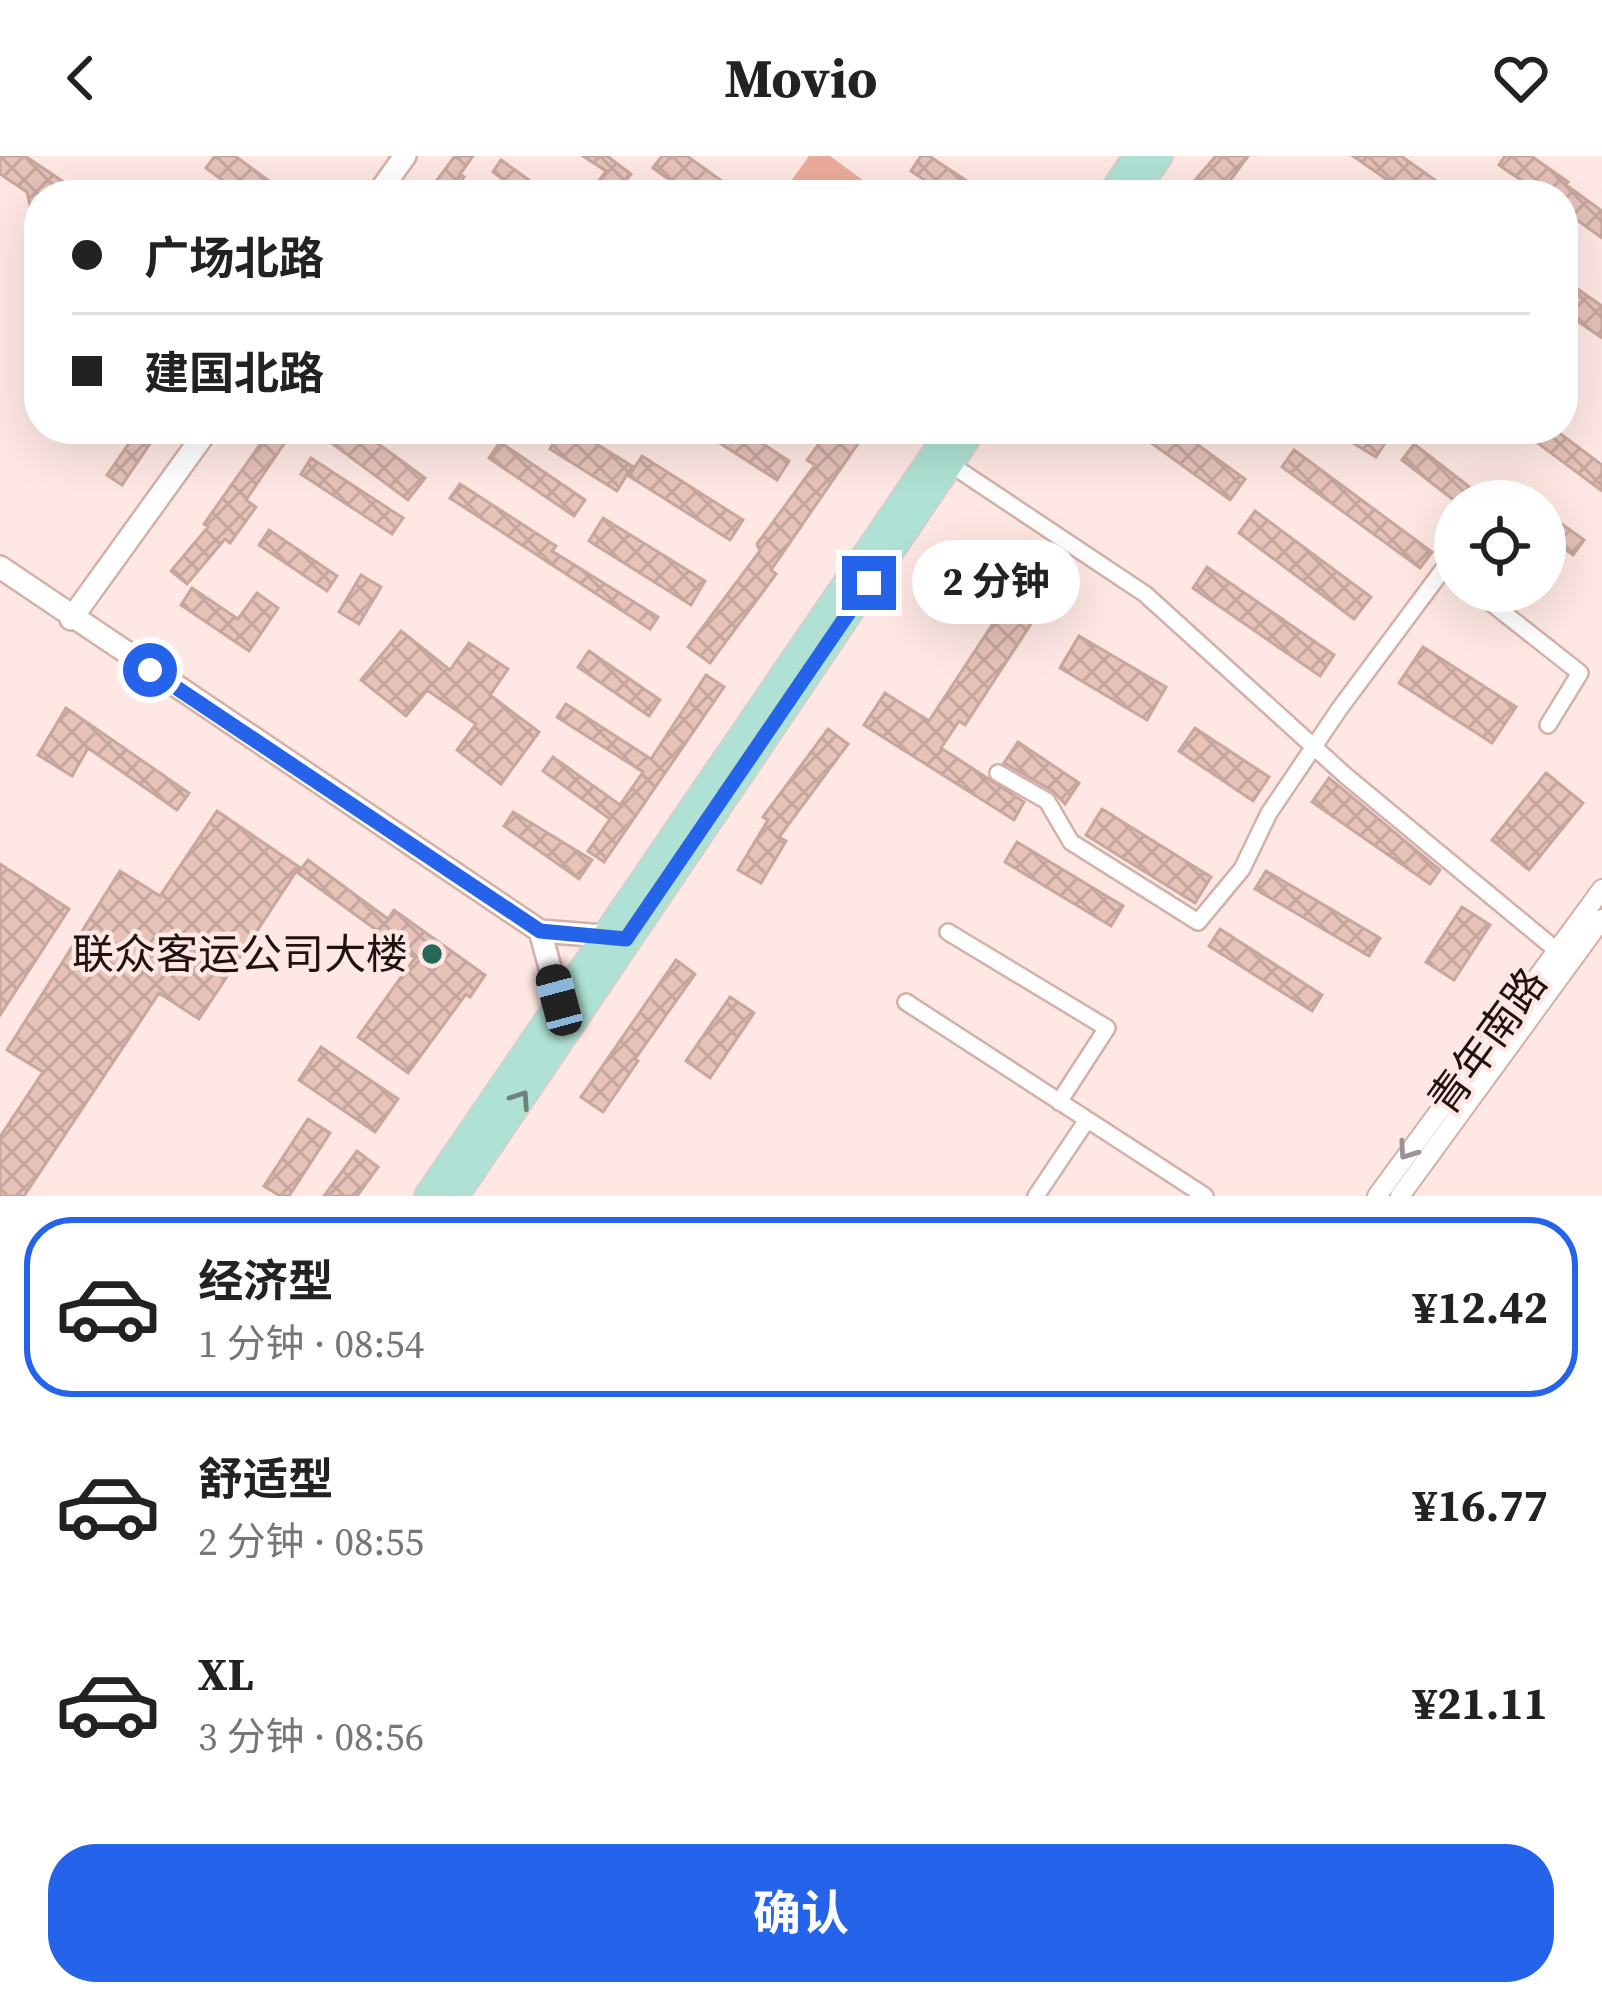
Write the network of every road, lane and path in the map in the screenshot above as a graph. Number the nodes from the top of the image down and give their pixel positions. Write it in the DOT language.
graph roads {
  1 [pos="197,444"];
  2 [pos="941,444"];
  3 [pos="964,444"];
  4 [pos="950,464"];
  5 [pos="0,567"];
  6 [pos="1434,582"];
  7 [pos="1503,612"];
  8 [pos="71,619"];
  9 [pos="1548,725"];
  10 [pos="1314,746"];
  11 [pos="998,772"];
  12 [pos="1602,889"];
  13 [pos="1602,919"];
  14 [pos="540,931"];
  15 [pos="948,932"];
  16 [pos="617,937"];
  17 [pos="1555,949"];
  18 [pos="559,1000"];
  19 [pos="906,1002"];
  20 [pos="568,1029"];
  21 [pos="1059,1102"];
  22 [pos="1087,1120"];
  23 [pos="427,1196"];
  24 [pos="456,1196"];
  25 [pos="1036,1196"];
  26 [pos="1205,1196"];
  27 [pos="1377,1196"];
  28 [pos="1400,1196"];
  1 -- 8 [label="main road"];
  2 -- 16 [label="main road"];
  3 -- 4 [label="main road"];
  4 -- 10 [label="street"];
  4 -- 16 [label="main road"];
  5 -- 8 [label="main road"];
  6 -- 10 [label="street"];
  7 -- 9 [label="street"];
  8 -- 14 [label="main road"];
  10 -- 11 [label="street"];
  10 -- 17 [label="street"];
  12 -- 17 [label="street, 青年南路"];
  13 -- 28 [label="street"];
  14 -- 16 [label="main road"];
  14 -- 18 [label="main road"];
  15 -- 21 [label="street"];
  16 -- 18 [label="main road"];
  16 -- 20 [label="main road"];
  17 -- 27 [label="street, 青年南路, one-way"];
  18 -- 20 [label="main road"];
  18 -- 23 [label="main road"];
  19 -- 21 [label="street"];
  24 -- 20 [label="main road, one-way"];
  21 -- 22 [label="street"];
  22 -- 25 [label="street"];
  22 -- 26 [label="street"];
}
